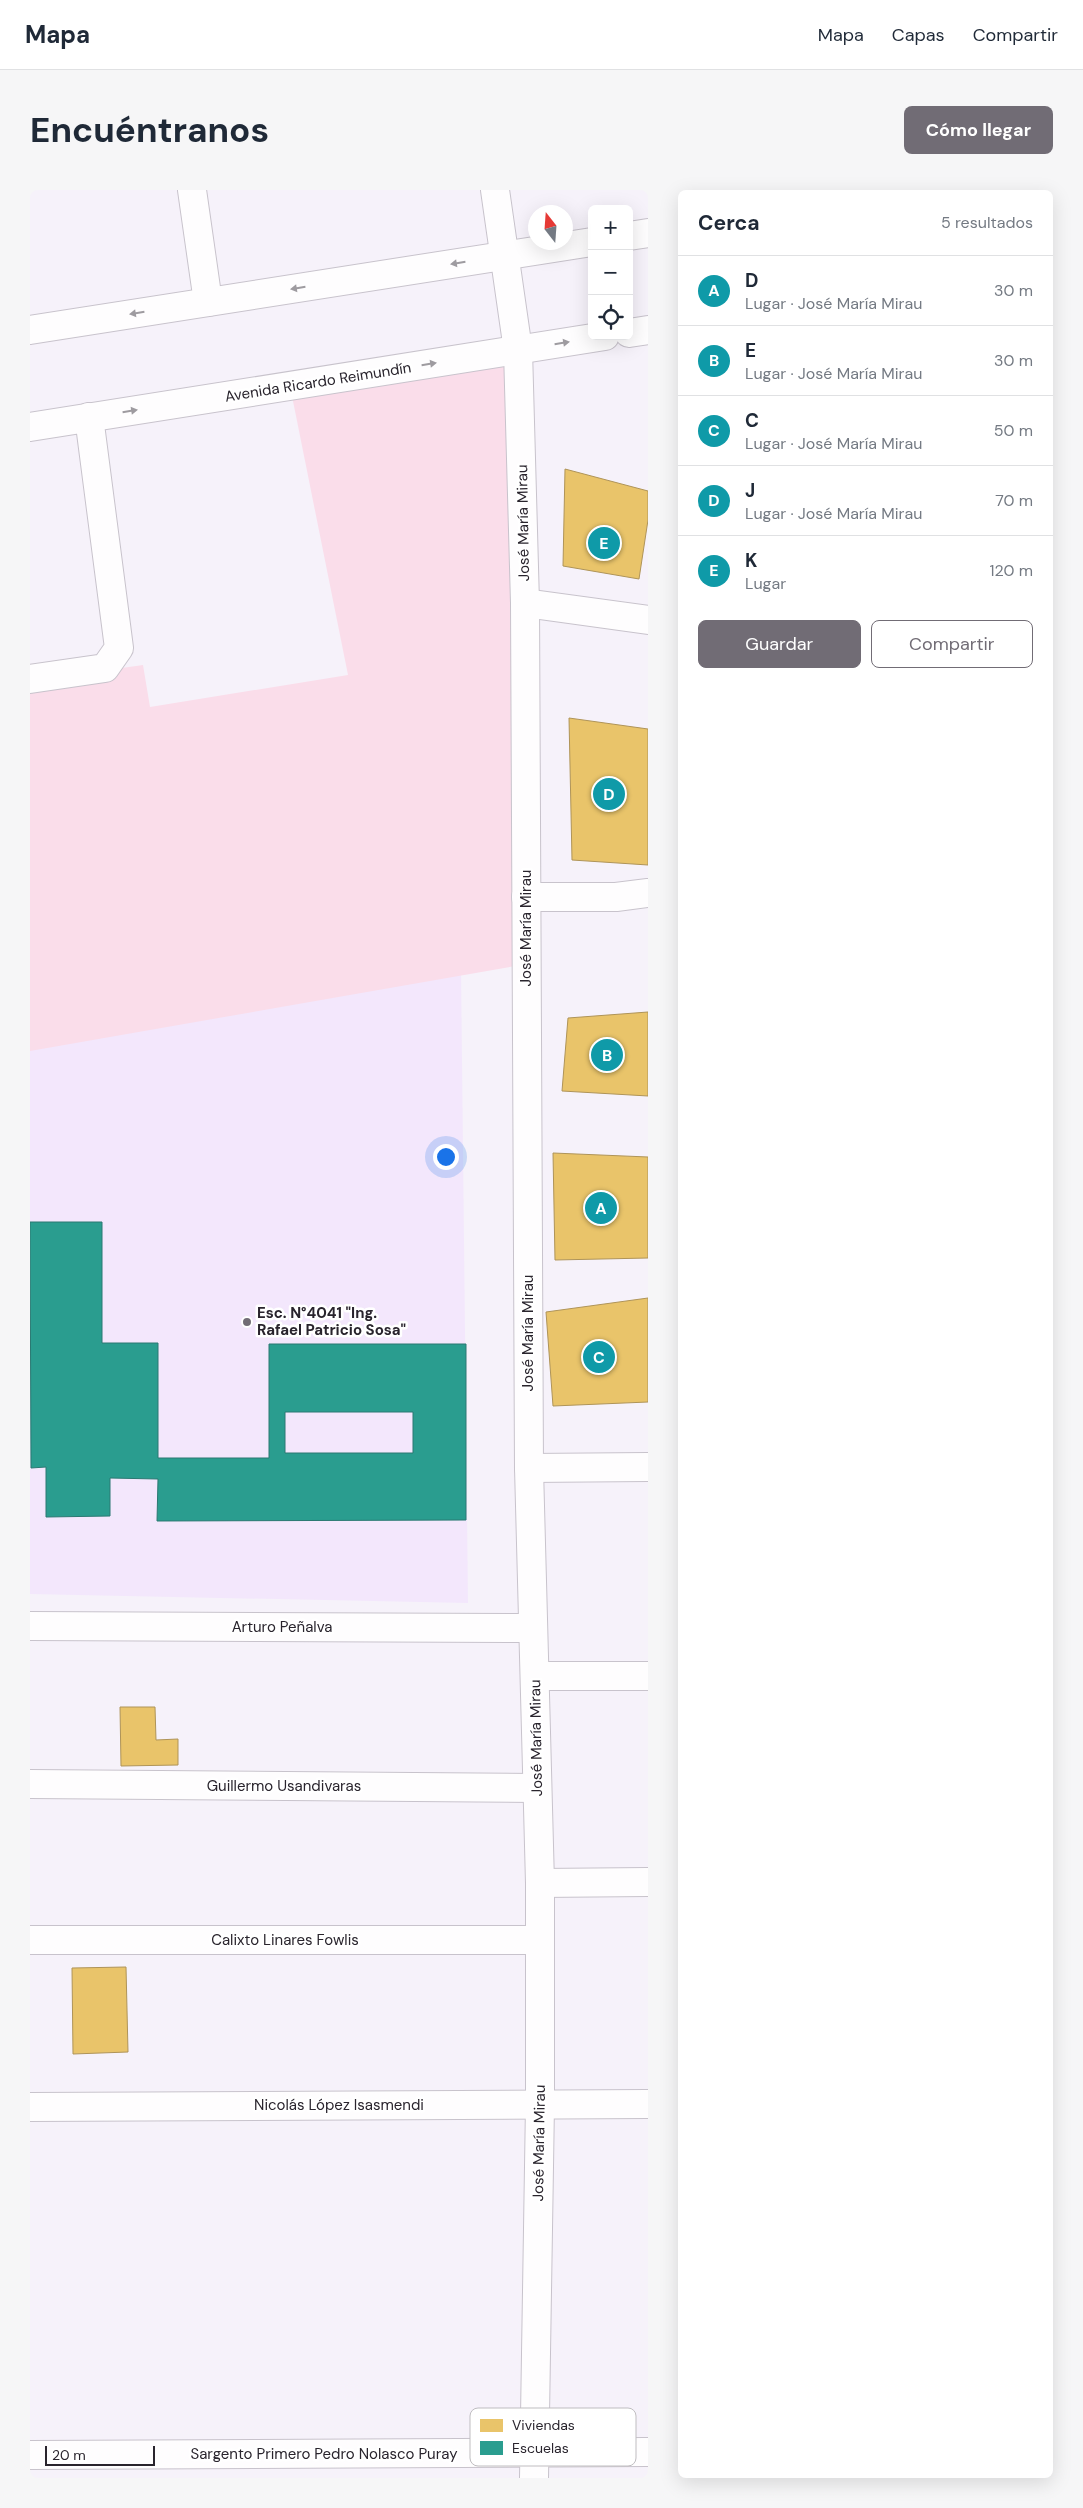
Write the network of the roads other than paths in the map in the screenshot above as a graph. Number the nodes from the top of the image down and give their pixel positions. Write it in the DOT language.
graph roads {
  1 [pos="192,190"];
  2 [pos="496,190"];
  3 [pos="648,233"];
  4 [pos="633,235"];
  5 [pos="588,243"];
  6 [pos="506,256"];
  7 [pos="208,302"];
  8 [pos="30,330"];
  9 [pos="648,330"];
  10 [pos="633,332"];
  11 [pos="588,339"];
  12 [pos="518,350"];
  13 [pos="89,417"];
  14 [pos="30,427"];
  15 [pos="525,604"];
  16 [pos="648,620"];
  17 [pos="30,679"];
  18 [pos="648,893"];
  19 [pos="526,897"];
  20 [pos="648,1467"];
  21 [pos="529,1468"];
  22 [pos="30,1626"];
  23 [pos="533,1628"];
  24 [pos="535,1676"];
  25 [pos="648,1676"];
  26 [pos="30,1784"];
  27 [pos="537,1788"];
  28 [pos="648,1882"];
  29 [pos="540,1883"];
  30 [pos="30,1940"];
  31 [pos="540,1940"];
  32 [pos="540,2104"];
  33 [pos="648,2104"];
  34 [pos="30,2107"];
  35 [pos="535,2408"];
  36 [pos="30,2456"];
  37 [pos="470,2464"];
  1 -- 7 [label="street"];
  2 -- 6 [label="street, José María Mirau"];
  3 -- 4 [label="street"];
  5 -- 6 [label="street"];
  6 -- 7 [label="street, one-way"];
  6 -- 12 [label="street, José María Mirau"];
  7 -- 8 [label="street, one-way"];
  9 -- 10 [label="street"];
  12 -- 11 [label="street, Avenida Ricardo Reimundín, one-way"];
  13 -- 12 [label="street, Avenida Ricardo Reimundín, one-way"];
  12 -- 15 [label="street, José María Mirau"];
  13 -- 14 [label="street, Avenida Ricardo Reimundín"];
  13 -- 17 [label="street"];
  15 -- 16 [label="street"];
  15 -- 19 [label="street, José María Mirau"];
  18 -- 19 [label="street"];
  19 -- 21 [label="street, José María Mirau"];
  20 -- 21 [label="street"];
  21 -- 23 [label="street, José María Mirau"];
  22 -- 23 [label="street, Arturo Peñalva"];
  23 -- 24 [label="street, José María Mirau"];
  24 -- 25 [label="street"];
  24 -- 27 [label="street, José María Mirau"];
  26 -- 27 [label="street, Guillermo Usandivaras"];
  27 -- 29 [label="street, José María Mirau"];
  28 -- 29 [label="street"];
  29 -- 31 [label="street, José María Mirau"];
  30 -- 31 [label="street, Calixto Linares Fowlis"];
  31 -- 32 [label="street, José María Mirau"];
  32 -- 33 [label="street, Nicolás López Isasmendi"];
  32 -- 34 [label="street, Nicolás López Isasmendi"];
  32 -- 35 [label="street, José María Mirau"];
  36 -- 37 [label="street, Sargento Primero Pedro Nolasco Puray"];
}
